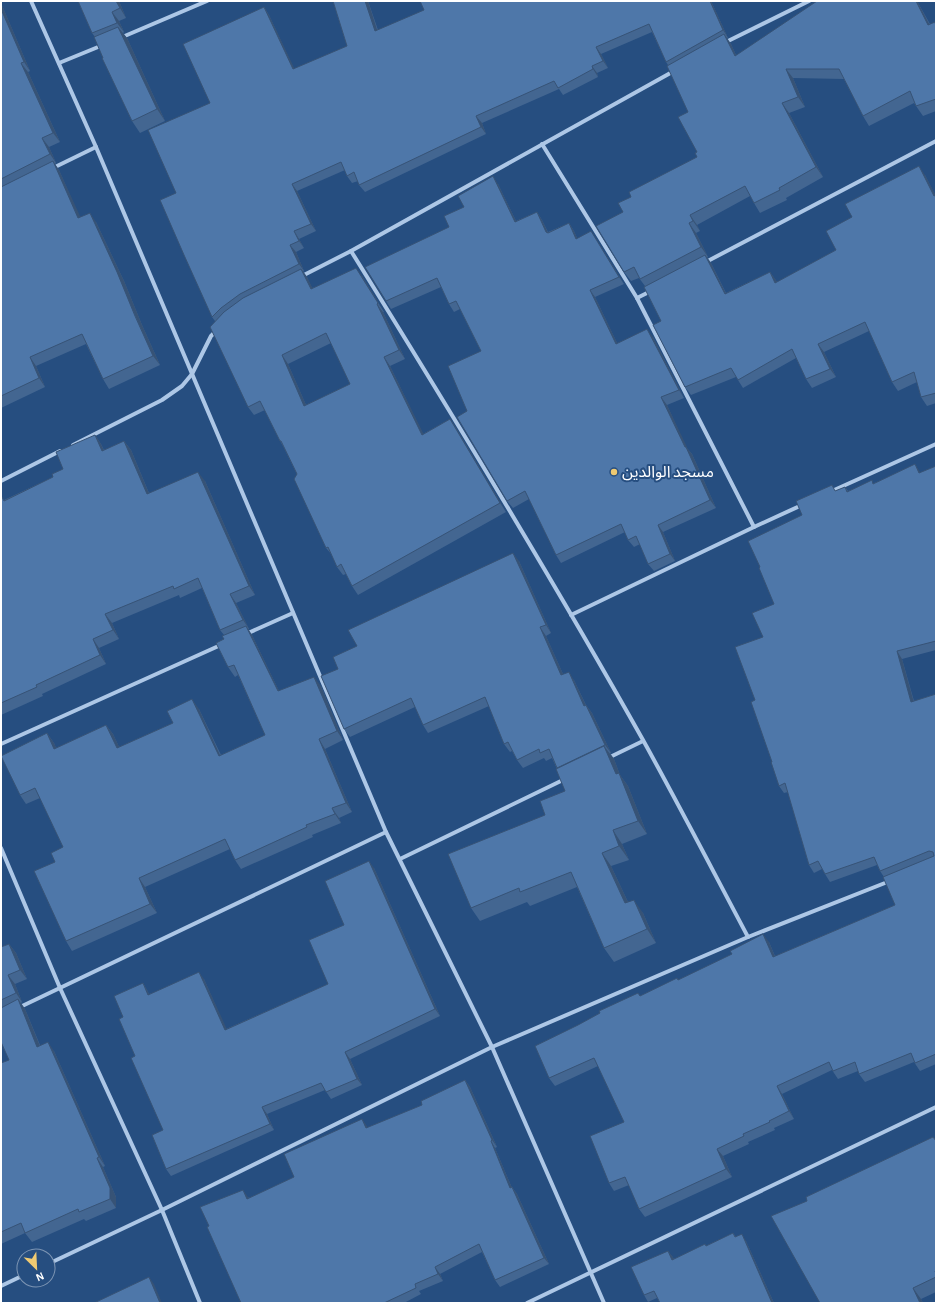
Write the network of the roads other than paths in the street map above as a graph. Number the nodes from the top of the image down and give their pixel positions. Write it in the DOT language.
graph roads {
  1 [pos="31,1"];
  2 [pos="207,1"];
  3 [pos="809,1"];
  4 [pos="115,40"];
  5 [pos="108,42"];
  6 [pos="718,46"];
  7 [pos="59,63"];
  8 [pos="679,68"];
  9 [pos="936,141"];
  10 [pos="542,144"];
  11 [pos="96,146"];
  12 [pos="48,171"];
  13 [pos="351,251"];
  14 [pos="699,266"];
  15 [pos="296,279"];
  16 [pos="658,287"];
  17 [pos="637,298"];
  18 [pos="220,327"];
  19 [pos="192,374"];
  20 [pos="936,444"];
  21 [pos="71,446"];
  22 [pos="64,449"];
  23 [pos="1,481"];
  24 [pos="831,492"];
  25 [pos="810,502"];
  26 [pos="754,527"];
  27 [pos="293,613"];
  28 [pos="571,615"];
  29 [pos="243,635"];
  30 [pos="229,642"];
  31 [pos="643,741"];
  32 [pos="1,744"];
  33 [pos="600,762"];
  34 [pos="572,776"];
  35 [pos="386,832"];
  36 [pos="1,848"];
  37 [pos="400,859"];
  38 [pos="893,880"];
  39 [pos="748,937"];
  40 [pos="60,988"];
  41 [pos="14,1010"];
  42 [pos="492,1047"];
  43 [pos="936,1107"];
  44 [pos="162,1210"];
  45 [pos="56,1260"];
  46 [pos="591,1273"];
  47 [pos="16,1279"];
  48 [pos="1,1286"];
  49 [pos="200,1303"];
  50 [pos="527,1303"];
  51 [pos="604,1303"];
  1 -- 7 [label="street"];
  2 -- 4 [label="street"];
  3 -- 6 [label="street"];
  5 -- 7 [label="street"];
  7 -- 11 [label="street"];
  8 -- 10 [label="street"];
  9 -- 14 [label="street"];
  10 -- 13 [label="street"];
  10 -- 17 [label="street"];
  11 -- 12 [label="street"];
  11 -- 19 [label="street"];
  13 -- 15 [label="street"];
  13 -- 28 [label="street"];
  16 -- 17 [label="street"];
  17 -- 26 [label="street"];
  18 -- 19 [label="street"];
  19 -- 21 [label="street"];
  19 -- 27 [label="street"];
  20 -- 24 [label="street"];
  22 -- 23 [label="street"];
  25 -- 26 [label="street"];
  26 -- 28 [label="street"];
  27 -- 29 [label="street"];
  27 -- 35 [label="street"];
  28 -- 31 [label="street"];
  30 -- 32 [label="street"];
  31 -- 33 [label="street"];
  31 -- 39 [label="street"];
  34 -- 37 [label="street"];
  35 -- 37 [label="street"];
  35 -- 40 [label="street"];
  36 -- 40 [label="street"];
  37 -- 42 [label="street"];
  38 -- 39 [label="street"];
  39 -- 42 [label="street"];
  40 -- 41 [label="street"];
  40 -- 44 [label="street"];
  42 -- 44 [label="street"];
  42 -- 46 [label="street"];
  43 -- 46 [label="street"];
  44 -- 45 [label="street"];
  44 -- 49 [label="street"];
  46 -- 50 [label="street"];
  46 -- 51 [label="street"];
  47 -- 48 [label="street"];
}
